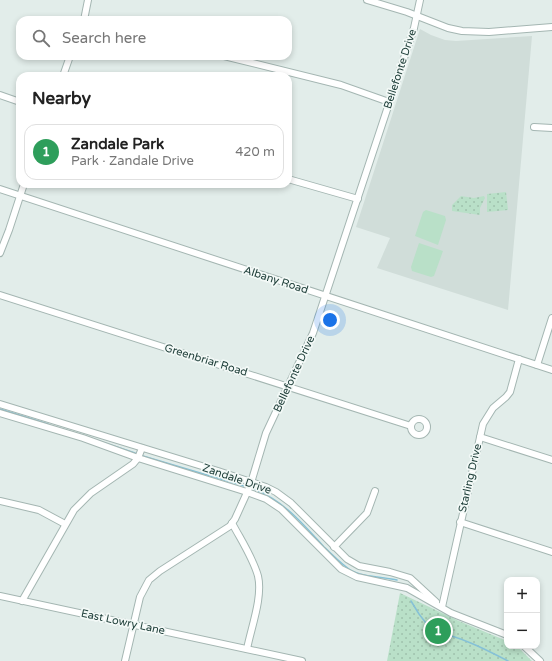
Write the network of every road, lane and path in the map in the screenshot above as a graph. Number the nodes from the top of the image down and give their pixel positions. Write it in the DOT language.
graph roads {
  1 [pos="88,0"];
  2 [pos="367,0"];
  3 [pos="420,0"];
  4 [pos="85,16"];
  5 [pos="417,16"];
  6 [pos="552,27"];
  7 [pos="69,60"];
  8 [pos="240,60"];
  9 [pos="64,72"];
  10 [pos="289,72"];
  11 [pos="292,73"];
  12 [pos="0,95"];
  13 [pos="16,101"];
  14 [pos="389,102"];
  15 [pos="534,127"];
  16 [pos="552,128"];
  17 [pos="292,180"];
  18 [pos="23,188"];
  19 [pos="0,189"];
  20 [pos="20,196"];
  21 [pos="358,199"];
  22 [pos="0,253"];
  23 [pos="0,295"];
  24 [pos="325,296"];
  25 [pos="552,318"];
  26 [pos="520,359"];
  27 [pos="537,365"];
  28 [pos="552,370"];
  29 [pos="288,386"];
  30 [pos="0,404"];
  31 [pos="0,413"];
  32 [pos="411,426"];
  33 [pos="480,437"];
  34 [pos="142,448"];
  35 [pos="138,458"];
  36 [pos="552,460"];
  37 [pos="251,481"];
  38 [pos="375,491"];
  39 [pos="247,492"];
  40 [pos="0,501"];
  41 [pos="460,522"];
  42 [pos="232,523"];
  43 [pos="65,524"];
  44 [pos="334,547"];
  45 [pos="552,552"];
  46 [pos="0,596"];
  47 [pos="22,601"];
  48 [pos="442,607"];
  49 [pos="134,624"];
  50 [pos="504,634"];
  51 [pos="247,649"];
  52 [pos="527,649"];
  53 [pos="125,661"];
  54 [pos="302,661"];
  55 [pos="540,661"];
  1 -- 4 [label="street"];
  2 -- 5 [label="street"];
  3 -- 5 [label="street, Bellefonte Drive"];
  5 -- 6 [label="street"];
  5 -- 14 [label="street, Bellefonte Drive"];
  7 -- 9 [label="street"];
  8 -- 10 [label="street"];
  11 -- 14 [label="street"];
  12 -- 13 [label="street"];
  14 -- 21 [label="street, Bellefonte Drive"];
  15 -- 16 [label="street"];
  17 -- 21 [label="street"];
  18 -- 20 [label="street"];
  19 -- 20 [label="street, Albany Road"];
  20 -- 22 [label="street"];
  20 -- 24 [label="street, Albany Road"];
  21 -- 24 [label="street, Bellefonte Drive"];
  23 -- 29 [label="street, Greenbriar Road"];
  24 -- 26 [label="street, Albany Road"];
  24 -- 29 [label="street, Bellefonte Drive"];
  25 -- 27 [label="street"];
  26 -- 27 [label="street, Albany Road"];
  26 -- 33 [label="street, Starling Drive"];
  27 -- 28 [label="street, Albany Road"];
  29 -- 32 [label="street, Greenbriar Road"];
  29 -- 37 [label="street, Bellefonte Drive"];
  30 -- 34 [label="street, Zandale Drive"];
  31 -- 35 [label="street, Zandale Drive"];
  33 -- 36 [label="street"];
  33 -- 41 [label="street, Starling Drive"];
  34 -- 35 [label="street"];
  34 -- 37 [label="street, Zandale Drive"];
  35 -- 39 [label="street, Zandale Drive"];
  35 -- 43 [label="street"];
  37 -- 39 [label="street, Bellefonte Drive"];
  37 -- 44 [label="street, Zandale Drive"];
  38 -- 44 [label="street"];
  39 -- 42 [label="street, Bellefonte Drive"];
  39 -- 48 [label="street, Zandale Drive"];
  40 -- 43 [label="street"];
  41 -- 45 [label="street"];
  41 -- 48 [label="street, Starling Drive"];
  42 -- 49 [label="street, Bellefonte Drive"];
  42 -- 51 [label="street"];
  43 -- 47 [label="street"];
  44 -- 48 [label="street, Zandale Drive"];
  46 -- 47 [label="street, East Lowry Lane"];
  47 -- 49 [label="street, East Lowry Lane"];
  48 -- 50 [label="street, Zandale Drive"];
  49 -- 51 [label="street, East Lowry Lane"];
  49 -- 53 [label="street, Bellefonte Drive"];
  51 -- 54 [label="street, East Lowry Lane"];
  52 -- 55 [label="street"];
}
